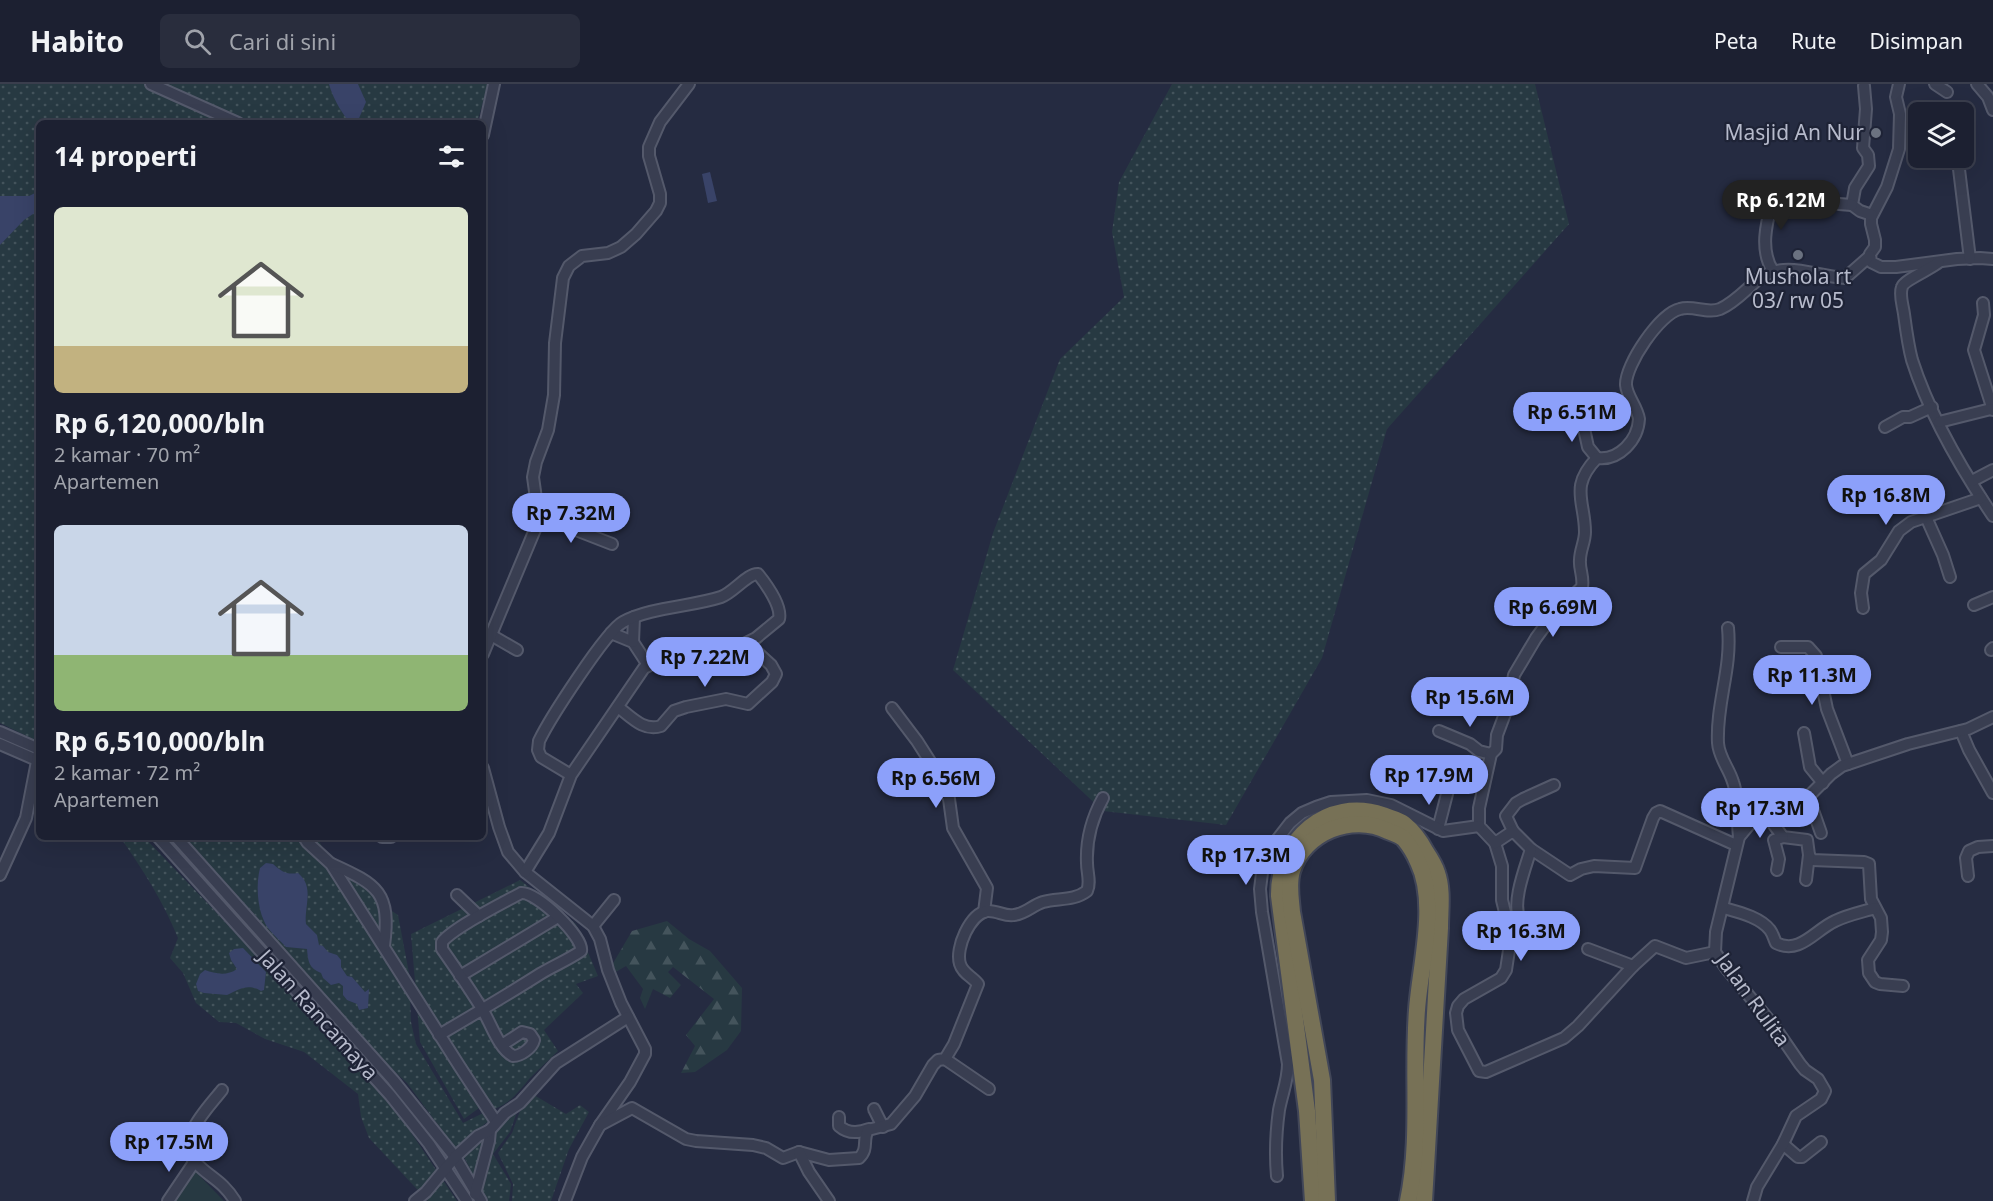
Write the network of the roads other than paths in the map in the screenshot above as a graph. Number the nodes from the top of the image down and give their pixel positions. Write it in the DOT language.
graph roads {
  1 [pos="151,84"];
  2 [pos="494,84"];
  3 [pos="689,84"];
  4 [pos="1899,84"];
  5 [pos="1935,84"];
  6 [pos="1977,84"];
  7 [pos="1864,86"];
  8 [pos="1947,92"];
  9 [pos="1993,110"];
  10 [pos="231,120"];
  11 [pos="486,121"];
  12 [pos="1959,168"];
  13 [pos="1744,189"];
  14 [pos="1774,194"];
  15 [pos="1852,205"];
  16 [pos="1872,216"];
  17 [pos="1870,256"];
  18 [pos="1970,259"];
  19 [pos="1993,259"];
  20 [pos="1939,262"];
  21 [pos="1773,271"];
  22 [pos="1983,303"];
  23 [pos="1993,328"];
  24 [pos="1981,329"];
  25 [pos="1932,407"];
  26 [pos="1580,410"];
  27 [pos="1992,410"];
  28 [pos="1939,422"];
  29 [pos="1885,427"];
  30 [pos="1596,458"];
  31 [pos="1993,470"];
  32 [pos="1972,482"];
  33 [pos="1981,498"];
  34 [pos="540,516"];
  35 [pos="1993,516"];
  36 [pos="1926,517"];
  37 [pos="612,544"];
  38 [pos="1950,578"];
  39 [pos="1576,594"];
  40 [pos="1993,597"];
  41 [pos="1594,601"];
  42 [pos="1974,605"];
  43 [pos="1863,608"];
  44 [pos="634,617"];
  45 [pos="1728,628"];
  46 [pos="611,633"];
  47 [pos="491,635"];
  48 [pos="633,642"];
  49 [pos="747,643"];
  50 [pos="486,647"];
  51 [pos="1781,647"];
  52 [pos="517,650"];
  53 [pos="648,665"];
  54 [pos="618,707"];
  55 [pos="892,708"];
  56 [pos="1993,717"];
  57 [pos="1439,731"];
  58 [pos="1961,731"];
  59 [pos="0,732"];
  60 [pos="1804,733"];
  61 [pos="0,744"];
  62 [pos="36,754"];
  63 [pos="36,754"];
  64 [pos="1491,754"];
  65 [pos="1848,764"];
  66 [pos="36,766"];
  67 [pos="571,775"];
  68 [pos="486,778"];
  69 [pos="1432,778"];
  70 [pos="1823,783"];
  71 [pos="1554,785"];
  72 [pos="1993,794"];
  73 [pos="1808,796"];
  74 [pos="1103,798"];
  75 [pos="1754,819"];
  76 [pos="1479,826"];
  77 [pos="1438,829"];
  78 [pos="1513,831"];
  79 [pos="1821,833"];
  80 [pos="1783,837"];
  81 [pos="161,840"];
  82 [pos="179,840"];
  83 [pos="306,840"];
  84 [pos="1738,841"];
  85 [pos="1495,843"];
  86 [pos="1993,846"];
  87 [pos="1531,849"];
  88 [pos="1809,855"];
  89 [pos="331,864"];
  90 [pos="1777,870"];
  91 [pos="525,872"];
  92 [pos="0,875"];
  93 [pos="1968,876"];
  94 [pos="1806,880"];
  95 [pos="457,895"];
  96 [pos="614,900"];
  97 [pos="1724,908"];
  98 [pos="1875,908"];
  99 [pos="984,912"];
  100 [pos="479,916"];
  101 [pos="558,917"];
  102 [pos="1528,922"];
  103 [pos="593,926"];
  104 [pos="384,946"];
  105 [pos="1588,949"];
  106 [pos="1715,952"];
  107 [pos="1633,966"];
  108 [pos="460,975"];
  109 [pos="1903,986"];
  110 [pos="483,1009"];
  111 [pos="628,1017"];
  112 [pos="439,1035"];
  113 [pos="502,1045"];
  114 [pos="945,1059"];
  115 [pos="989,1089"];
  116 [pos="222,1090"];
  117 [pos="874,1109"];
  118 [pos="839,1117"];
  119 [pos="600,1125"];
  120 [pos="493,1126"];
  121 [pos="883,1127"];
  122 [pos="869,1129"];
  123 [pos="438,1135"];
  124 [pos="1821,1142"];
  125 [pos="429,1144"];
  126 [pos="1783,1144"];
  127 [pos="799,1152"];
  128 [pos="455,1157"];
  129 [pos="783,1158"];
  130 [pos="195,1161"];
  131 [pos="445,1167"];
  132 [pos="809,1172"];
  133 [pos="1277,1176"];
  134 [pos="826,1197"];
  135 [pos="474,1199"];
  136 [pos="168,1201"];
  137 [pos="235,1201"];
  138 [pos="415,1201"];
  139 [pos="565,1201"];
  140 [pos="1313,1201"];
  141 [pos="1327,1201"];
  142 [pos="1408,1201"];
  143 [pos="1424,1201"];
  144 [pos="1753,1201"];
  1 -- 10 [label="street"];
  2 -- 11 [label="street"];
  3 -- 34 [label="street"];
  4 -- 16 [label="street"];
  5 -- 8 [label="street"];
  6 -- 9 [label="street"];
  7 -- 15 [label="street"];
  12 -- 18 [label="street"];
  13 -- 14 [label="street"];
  14 -- 15 [label="street"];
  14 -- 21 [label="street"];
  15 -- 16 [label="street"];
  16 -- 17 [label="street"];
  17 -- 20 [label="street"];
  17 -- 21 [label="street"];
  18 -- 19 [label="street"];
  18 -- 20 [label="street"];
  20 -- 25 [label="street"];
  21 -- 30 [label="street"];
  22 -- 24 [label="street"];
  23 -- 24 [label="street"];
  24 -- 27 [label="street"];
  25 -- 28 [label="street"];
  25 -- 29 [label="street"];
  26 -- 30 [label="street"];
  27 -- 28 [label="street"];
  28 -- 32 [label="street"];
  30 -- 39 [label="street"];
  31 -- 32 [label="street"];
  32 -- 33 [label="street"];
  33 -- 35 [label="street"];
  33 -- 36 [label="street"];
  34 -- 37 [label="street"];
  34 -- 47 [label="street"];
  36 -- 38 [label="street"];
  36 -- 43 [label="street"];
  39 -- 41 [label="street"];
  39 -- 64 [label="street"];
  40 -- 42 [label="street"];
  44 -- 46 [label="street"];
  44 -- 48 [label="street"];
  44 -- 49 [label="street"];
  45 -- 84 [label="street"];
  46 -- 48 [label="street"];
  46 -- 67 [label="street"];
  47 -- 50 [label="street"];
  47 -- 52 [label="street"];
  48 -- 53 [label="street"];
  49 -- 53 [label="street"];
  49 -- 54 [label="street"];
  51 -- 65 [label="street"];
  53 -- 54 [label="street"];
  54 -- 67 [label="street"];
  55 -- 99 [label="street"];
  56 -- 58 [label="street"];
  57 -- 64 [label="street"];
  58 -- 65 [label="street"];
  58 -- 72 [label="street"];
  59 -- 62 [label="street"];
  60 -- 70 [label="street"];
  61 -- 63 [label="street"];
  64 -- 76 [label="street"];
  65 -- 70 [label="street"];
  66 -- 92 [label="street"];
  67 -- 91 [label="street"];
  68 -- 91 [label="street"];
  69 -- 77 [label="street"];
  70 -- 73 [label="street"];
  71 -- 78 [label="street"];
  73 -- 75 [label="street, Jalan Rulita"];
  73 -- 79 [label="street"];
  74 -- 99 [label="street"];
  75 -- 80 [label="street"];
  75 -- 84 [label="street, Jalan Rulita"];
  76 -- 77 [label="street"];
  76 -- 85 [label="street"];
  77 -- 133 [label="street"];
  78 -- 85 [label="street"];
  78 -- 87 [label="street"];
  80 -- 88 [label="street"];
  80 -- 90 [label="street"];
  81 -- 125 [label="street, Jalan Rancamaya"];
  82 -- 123 [label="street, Jalan Rancamaya"];
  83 -- 89 [label="street"];
  84 -- 87 [label="street"];
  84 -- 97 [label="street, Jalan Rulita"];
  85 -- 107 [label="street"];
  86 -- 93 [label="street"];
  87 -- 102 [label="street"];
  88 -- 94 [label="street"];
  88 -- 98 [label="street"];
  89 -- 104 [label="street"];
  89 -- 104 [label="street"];
  91 -- 103 [label="street"];
  95 -- 100 [label="street"];
  96 -- 103 [label="street"];
  97 -- 98 [label="street"];
  97 -- 106 [label="street, Jalan Rulita"];
  98 -- 109 [label="street"];
  99 -- 114 [label="street"];
  100 -- 101 [label="street"];
  100 -- 108 [label="street"];
  101 -- 108 [label="street"];
  101 -- 110 [label="street"];
  103 -- 111 [label="street"];
  104 -- 112 [label="street"];
  105 -- 107 [label="street"];
  106 -- 107 [label="street"];
  106 -- 126 [label="street, Jalan Rulita"];
  108 -- 110 [label="street"];
  110 -- 112 [label="street"];
  110 -- 113 [label="street"];
  111 -- 119 [label="street"];
  111 -- 120 [label="street"];
  112 -- 120 [label="street"];
  114 -- 115 [label="street"];
  114 -- 121 [label="street"];
  116 -- 130 [label="street"];
  117 -- 121 [label="street"];
  118 -- 122 [label="street"];
  119 -- 129 [label="street"];
  119 -- 139 [label="street"];
  120 -- 128 [label="street"];
  120 -- 135 [label="street"];
  121 -- 122 [label="street"];
  122 -- 127 [label="street"];
  123 -- 125 [label="street"];
  123 -- 128 [label="street, Jalan Rancamaya"];
  124 -- 126 [label="street"];
  125 -- 131 [label="street, Jalan Rancamaya"];
  126 -- 144 [label="street, Jalan Rulita"];
  127 -- 129 [label="street"];
  127 -- 132 [label="street"];
  128 -- 131 [label="street"];
  128 -- 135 [label="street, Jalan Rancamaya"];
  129 -- 132 [label="street"];
  130 -- 136 [label="street"];
  130 -- 137 [label="street"];
  131 -- 135 [label="street, Jalan Rancamaya"];
  131 -- 138 [label="street"];
  132 -- 134 [label="street"];
  140 -- 143 [label="highway"];
  141 -- 142 [label="highway"];
}
